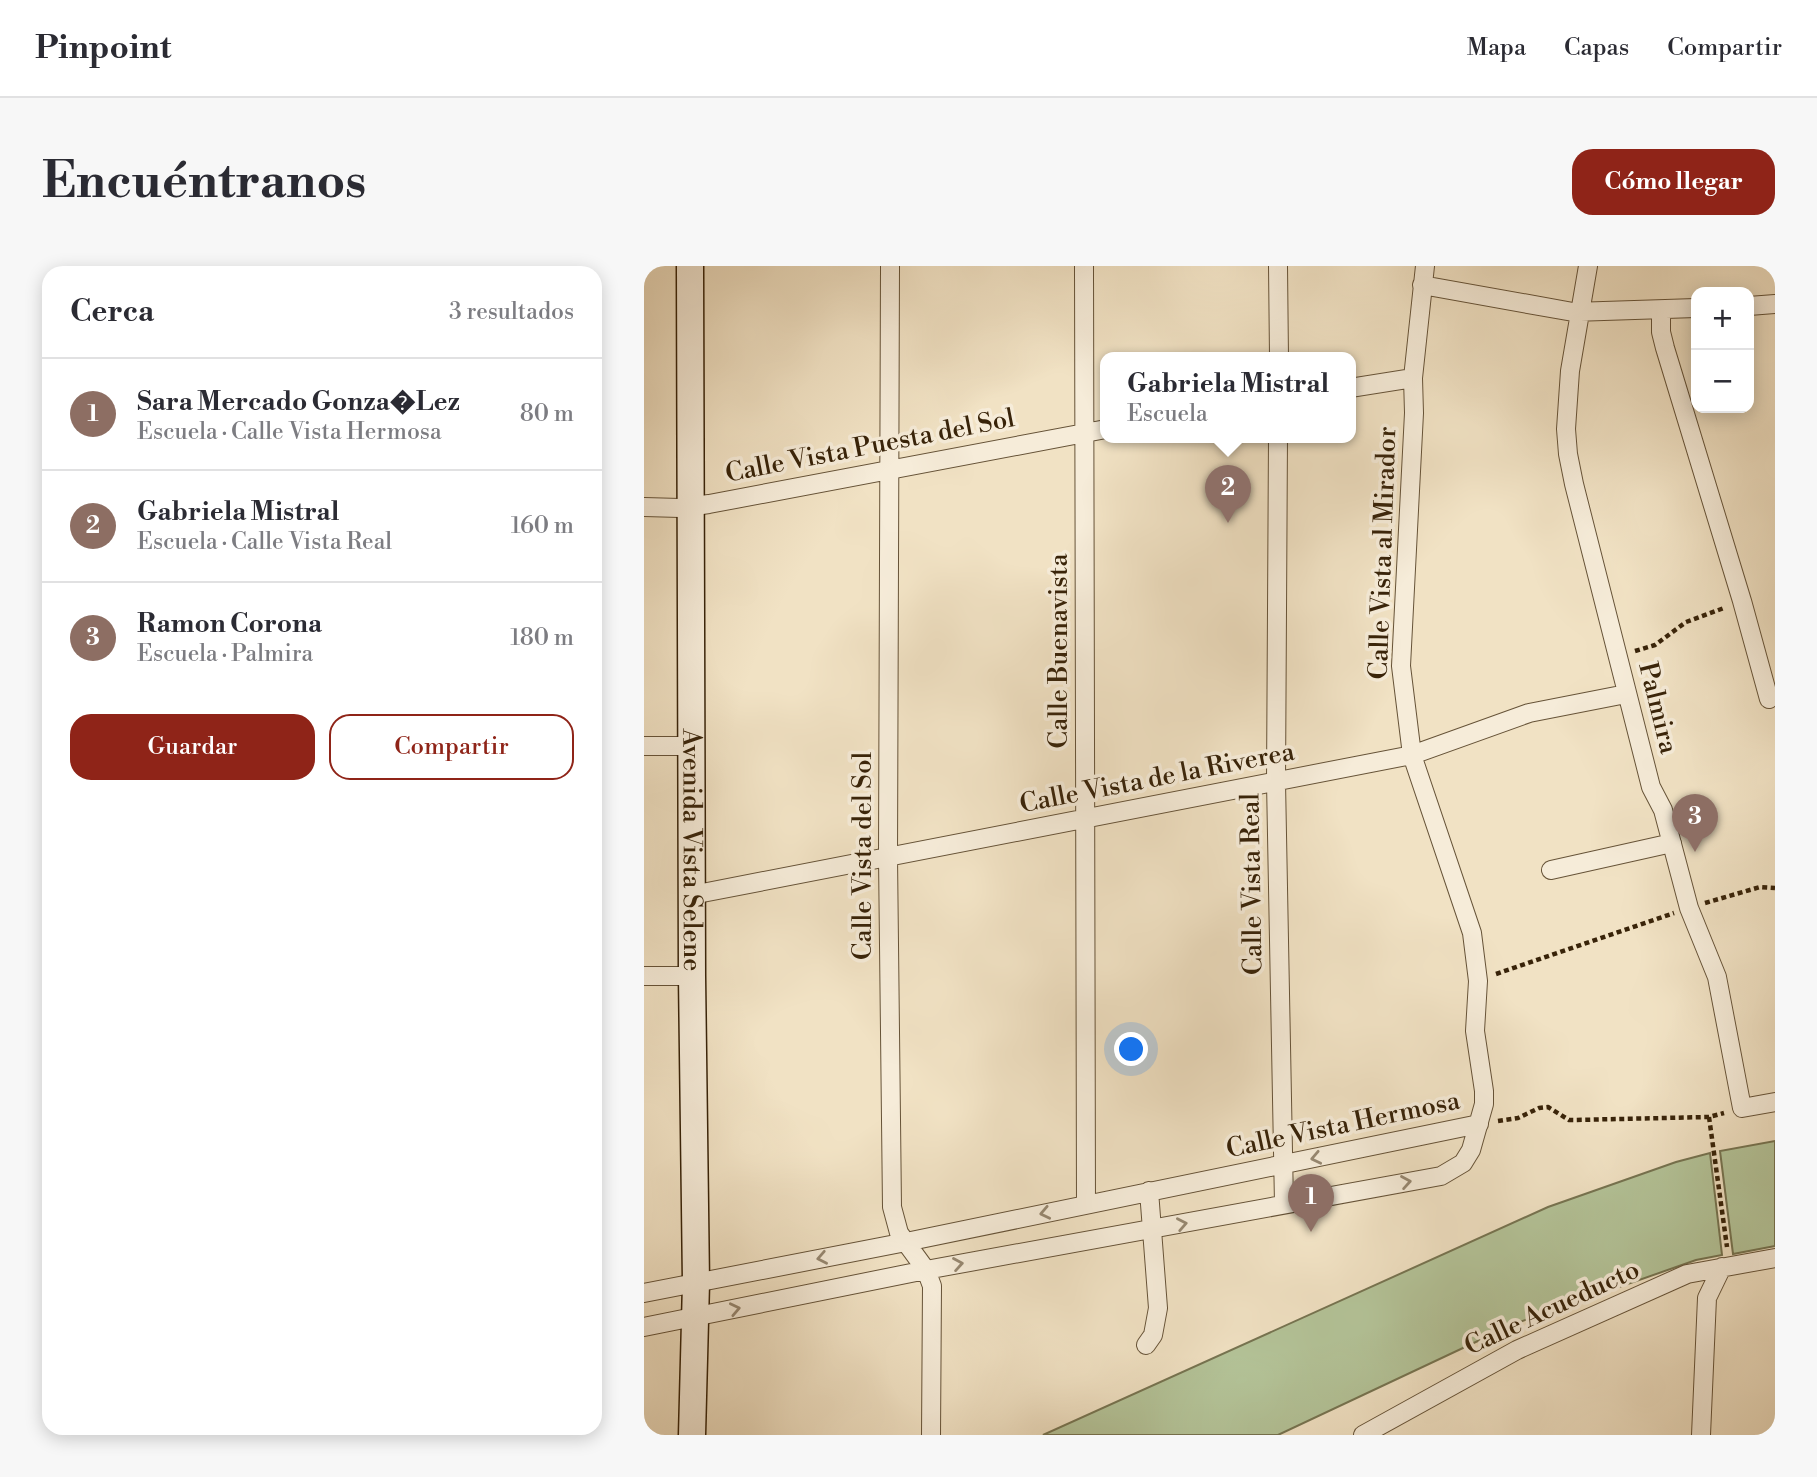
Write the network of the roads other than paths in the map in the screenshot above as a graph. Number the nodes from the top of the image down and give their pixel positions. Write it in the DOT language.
graph roads {
  1 [pos="690,266"];
  2 [pos="890,266"];
  3 [pos="1084,266"];
  4 [pos="1279,266"];
  5 [pos="1425,266"];
  6 [pos="1588,266"];
  7 [pos="1422,285"];
  8 [pos="1775,304"];
  9 [pos="1754,306"];
  10 [pos="1691,308"];
  11 [pos="1661,310"];
  12 [pos="1580,313"];
  13 [pos="1279,352"];
  14 [pos="1413,378"];
  15 [pos="1356,387"];
  16 [pos="1100,430"];
  17 [pos="1084,432"];
  18 [pos="1278,443"];
  19 [pos="889,469"];
  20 [pos="690,507"];
  21 [pos="644,508"];
  22 [pos="1626,694"];
  23 [pos="1769,698"];
  24 [pos="644,746"];
  25 [pos="692,746"];
  26 [pos="1412,755"];
  27 [pos="1276,782"];
  28 [pos="1086,819"];
  29 [pos="1672,843"];
  30 [pos="888,857"];
  31 [pos="1551,870"];
  32 [pos="692,895"];
  33 [pos="644,976"];
  34 [pos="692,976"];
  35 [pos="1775,1102"];
  36 [pos="1479,1124"];
  37 [pos="1284,1165"];
  38 [pos="1149,1191"];
  39 [pos="1284,1204"];
  40 [pos="1086,1205"];
  41 [pos="1151,1230"];
  42 [pos="906,1242"];
  43 [pos="1775,1258"];
  44 [pos="1726,1266"];
  45 [pos="926,1270"];
  46 [pos="696,1283"];
  47 [pos="644,1293"];
  48 [pos="696,1317"];
  49 [pos="644,1327"];
  50 [pos="1146,1345"];
  51 [pos="692,1435"];
  52 [pos="932,1435"];
  53 [pos="1363,1435"];
  54 [pos="1701,1435"];
  1 -- 20 [label="street, Avenida Vista Selene"];
  2 -- 19 [label="street, Calle Vista del Sol"];
  3 -- 17 [label="street, Calle Buenavista"];
  4 -- 13 [label="street"];
  5 -- 7 [label="street, Calle Vista al Mirador"];
  6 -- 12 [label="street, Palmira"];
  7 -- 12 [label="street"];
  7 -- 14 [label="street, Calle Vista al Mirador"];
  8 -- 9 [label="street"];
  10 -- 11 [label="street"];
  11 -- 12 [label="street"];
  11 -- 23 [label="street"];
  12 -- 22 [label="street, Palmira"];
  14 -- 15 [label="street"];
  14 -- 26 [label="street, Calle Vista al Mirador"];
  16 -- 17 [label="street, Calle Vista Puesta del Sol"];
  17 -- 19 [label="street, Calle Vista Puesta del Sol"];
  17 -- 28 [label="street, Calle Buenavista"];
  18 -- 27 [label="street, Calle Vista Real"];
  19 -- 20 [label="street, Calle Vista Puesta del Sol"];
  19 -- 30 [label="street, Calle Vista del Sol"];
  20 -- 21 [label="street, Calle Vista Puesta del Sol"];
  20 -- 25 [label="street, Avenida Vista Selene"];
  22 -- 26 [label="street, Calle Vista de la Riverea"];
  22 -- 29 [label="street, Palmira"];
  24 -- 25 [label="street"];
  25 -- 32 [label="street, Avenida Vista Selene"];
  26 -- 27 [label="street, Calle Vista de la Riverea"];
  26 -- 36 [label="street, Calle Vista al Mirador"];
  27 -- 28 [label="street, Calle Vista de la Riverea"];
  27 -- 37 [label="street, Calle Vista Real"];
  28 -- 30 [label="street, Calle Vista de la Riverea"];
  28 -- 40 [label="street, Calle Buenavista"];
  29 -- 31 [label="street"];
  29 -- 35 [label="street, Palmira"];
  30 -- 32 [label="street, Calle Vista de la Riverea"];
  30 -- 42 [label="street, Calle Vista del Sol"];
  32 -- 34 [label="street, Avenida Vista Selene"];
  33 -- 34 [label="street"];
  34 -- 46 [label="street, Avenida Vista Selene"];
  36 -- 37 [label="street, Calle Vista Hermosa, one-way"];
  39 -- 36 [label="street, Calle Vista Hermosa, one-way"];
  37 -- 38 [label="street, Calle Vista Hermosa"];
  37 -- 39 [label="street, Calle Vista Real"];
  38 -- 40 [label="street, Calle Vista Hermosa"];
  38 -- 41 [label="street"];
  41 -- 39 [label="street, Calle Vista Hermosa, one-way"];
  40 -- 42 [label="street, Calle Vista Hermosa, one-way"];
  45 -- 41 [label="street, Calle Vista Hermosa, one-way"];
  41 -- 50 [label="street"];
  42 -- 45 [label="street, Calle Vista del Sol"];
  42 -- 46 [label="street, Calle Vista Hermosa, one-way"];
  43 -- 44 [label="street, Calle Acueducto"];
  44 -- 53 [label="street, Calle Acueducto"];
  44 -- 54 [label="street"];
  48 -- 45 [label="street, Calle Vista Hermosa, one-way"];
  45 -- 52 [label="street, Calle Vista del Sol"];
  46 -- 47 [label="street, Calle Vista Hermosa"];
  46 -- 48 [label="street, Avenida Vista Selene"];
  48 -- 49 [label="street, Calle Vista Hermosa"];
  48 -- 51 [label="street, Avenida Vista Selene"];
}
